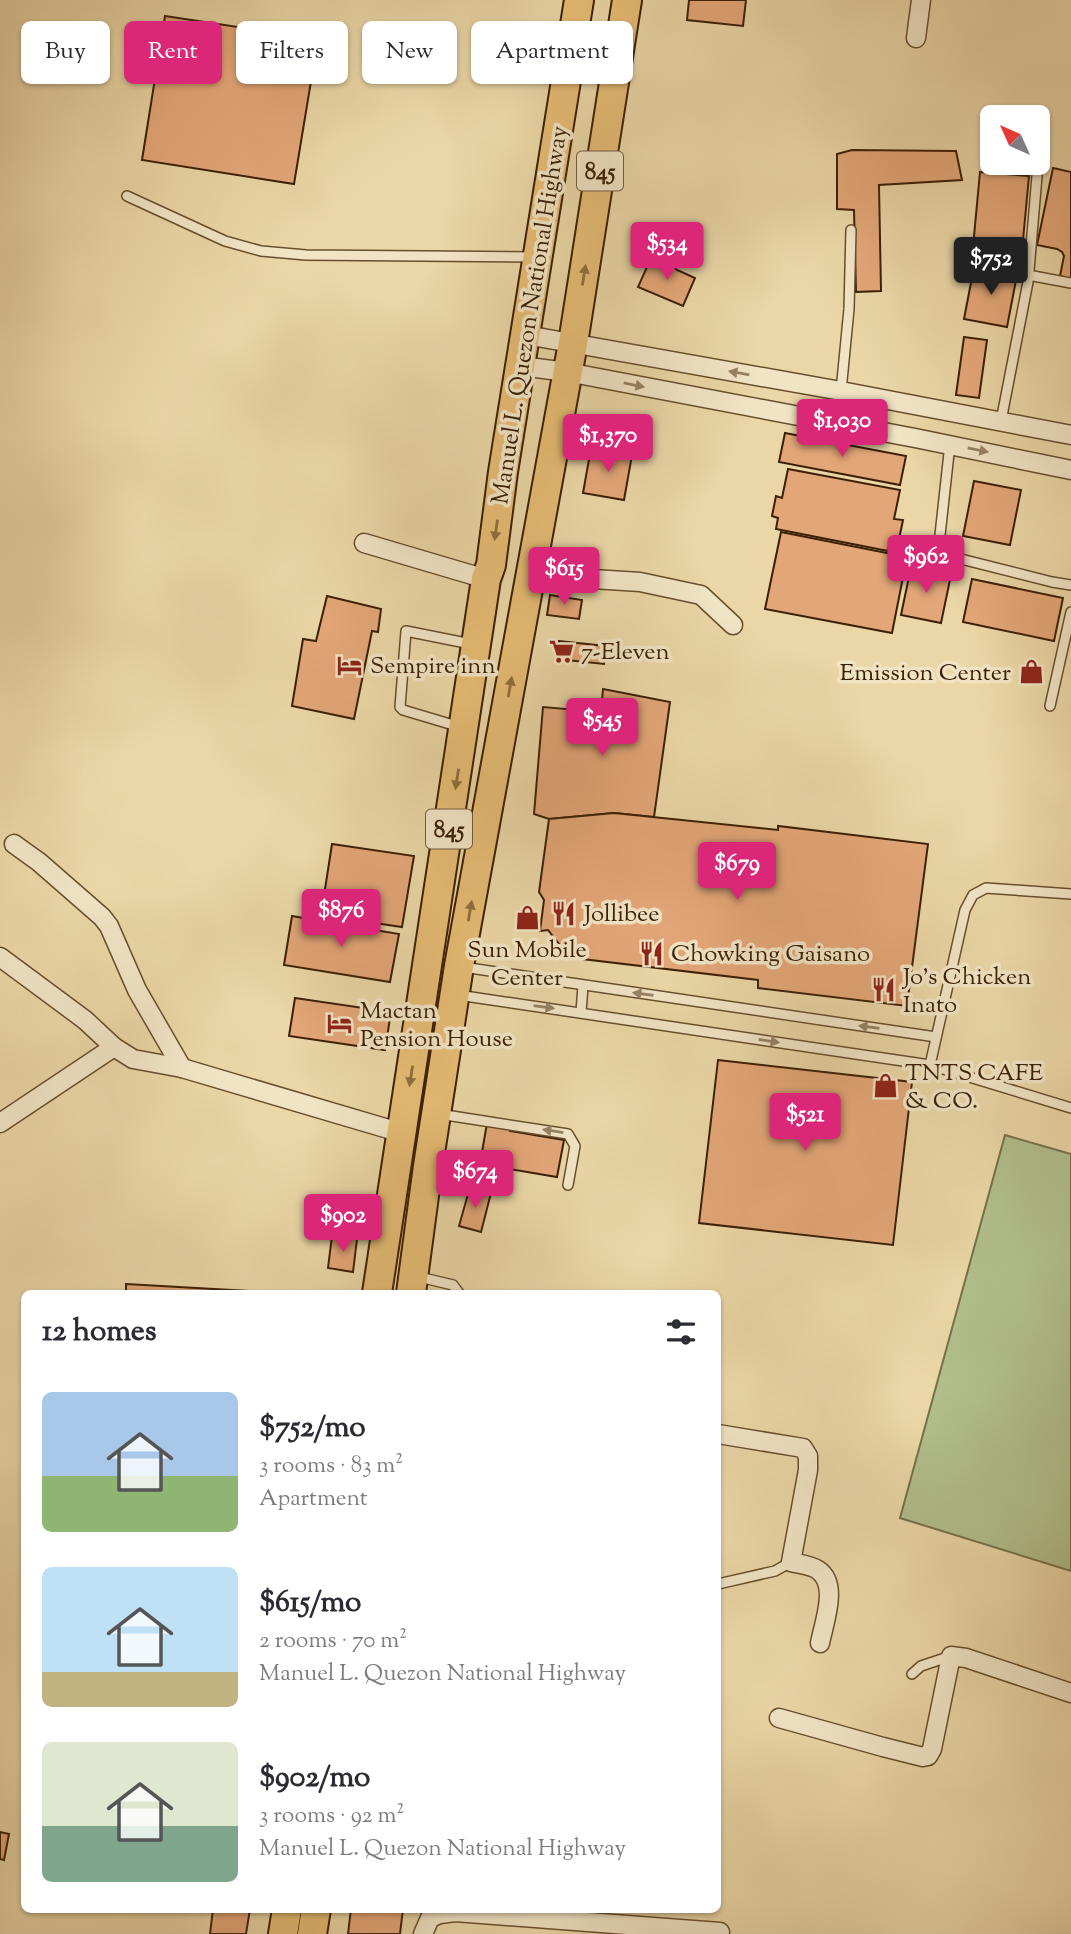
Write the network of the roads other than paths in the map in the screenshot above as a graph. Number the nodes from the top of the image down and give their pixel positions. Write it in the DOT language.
graph roads {
  1 [pos="579,0"];
  2 [pos="627,0"];
  3 [pos="921,0"];
  4 [pos="916,38"];
  5 [pos="1037,176"];
  6 [pos="127,196"];
  7 [pos="850,230"];
  8 [pos="538,257"];
  9 [pos="1028,275"];
  10 [pos="1071,283"];
  11 [pos="526,335"];
  12 [pos="573,343"];
  13 [pos="522,366"];
  14 [pos="567,372"];
  15 [pos="841,391"];
  16 [pos="918,406"];
  17 [pos="1001,421"];
  18 [pos="1071,435"];
  19 [pos="915,438"];
  20 [pos="950,444"];
  21 [pos="1071,470"];
  22 [pos="364,543"];
  23 [pos="530,575"];
  24 [pos="486,579"];
  25 [pos="1071,584"];
  26 [pos="1071,612"];
  27 [pos="733,625"];
  28 [pos="476,645"];
  29 [pos="1050,706"];
  30 [pos="465,728"];
  31 [pos="14,844"];
  32 [pos="1071,894"];
  33 [pos="0,957"];
  34 [pos="460,967"];
  35 [pos="583,986"];
  36 [pos="455,995"];
  37 [pos="581,1013"];
  38 [pos="936,1037"];
  39 [pos="114,1047"];
  40 [pos="930,1065"];
  41 [pos="182,1068"];
  42 [pos="1071,1108"];
  43 [pos="436,1114"];
  44 [pos="0,1123"];
  45 [pos="402,1133"];
  46 [pos="568,1185"];
  47 [pos="412,1284"];
  48 [pos="377,1290"];
  49 [pos="457,1290"];
  50 [pos="721,1434"];
  51 [pos="791,1562"];
  52 [pos="721,1583"];
  53 [pos="820,1643"];
  54 [pos="951,1656"];
  55 [pos="912,1674"];
  56 [pos="1071,1693"];
  57 [pos="779,1718"];
  58 [pos="271,1913"];
  59 [pos="286,1913"];
  60 [pos="315,1913"];
  61 [pos="448,1913"];
  62 [pos="468,1913"];
  63 [pos="720,1932"];
  64 [pos="268,1934"];
  65 [pos="283,1934"];
  66 [pos="312,1934"];
  67 [pos="423,1934"];
  1 -- 8 [label="main road, Manuel L. Quezon National Highway / 845"];
  12 -- 2 [label="main road, Manuel L. Quezon National Highway / 845, one-way"];
  3 -- 4 [label="street"];
  5 -- 9 [label="lane"];
  6 -- 8 [label="lane"];
  7 -- 15 [label="lane"];
  8 -- 11 [label="main road, Manuel L. Quezon National Highway / 845"];
  9 -- 10 [label="lane"];
  9 -- 17 [label="lane"];
  11 -- 12 [label="street"];
  11 -- 13 [label="main road, Manuel L. Quezon National Highway / 845"];
  12 -- 14 [label="main road, Manuel L. Quezon National Highway / 845"];
  15 -- 12 [label="street, one-way"];
  13 -- 14 [label="street"];
  13 -- 24 [label="main road, Manuel L. Quezon National Highway / 845, one-way"];
  14 -- 19 [label="street, one-way"];
  14 -- 23 [label="main road, Manuel L. Quezon National Highway / 845"];
  15 -- 16 [label="street"];
  16 -- 17 [label="street"];
  16 -- 19 [label="street"];
  17 -- 18 [label="street"];
  19 -- 20 [label="street"];
  20 -- 21 [label="street, one-way"];
  20 -- 25 [label="lane"];
  22 -- 24 [label="street"];
  23 -- 27 [label="street"];
  34 -- 23 [label="main road, Manuel L. Quezon National Highway / 845, one-way"];
  24 -- 28 [label="main road, Manuel L. Quezon National Highway / 845"];
  26 -- 29 [label="lane"];
  28 -- 30 [label="main road, Manuel L. Quezon National Highway / 845"];
  28 -- 30 [label="lane"];
  30 -- 45 [label="main road, Manuel L. Quezon National Highway / 845, one-way"];
  31 -- 41 [label="street"];
  32 -- 38 [label="lane"];
  33 -- 39 [label="street"];
  34 -- 35 [label="lane"];
  34 -- 36 [label="main road, Manuel L. Quezon National Highway / 845"];
  35 -- 37 [label="lane"];
  38 -- 35 [label="lane, one-way"];
  36 -- 37 [label="lane, one-way"];
  36 -- 43 [label="main road, Manuel L. Quezon National Highway / 845"];
  37 -- 40 [label="lane, one-way"];
  38 -- 40 [label="lane"];
  39 -- 41 [label="street"];
  39 -- 44 [label="street"];
  40 -- 42 [label="lane"];
  41 -- 45 [label="street"];
  46 -- 43 [label="lane, one-way"];
  43 -- 47 [label="main road, Manuel L. Quezon National Highway / 845"];
  45 -- 48 [label="main road, Manuel L. Quezon National Highway / 845"];
  47 -- 49 [label="lane"];
  50 -- 51 [label="street"];
  51 -- 52 [label="lane"];
  51 -- 53 [label="street"];
  54 -- 55 [label="lane"];
  54 -- 56 [label="street"];
  54 -- 57 [label="street"];
  58 -- 64 [label="main road"];
  59 -- 65 [label="main road"];
  60 -- 66 [label="main road"];
  61 -- 67 [label="street"];
  62 -- 63 [label="street"];
}
